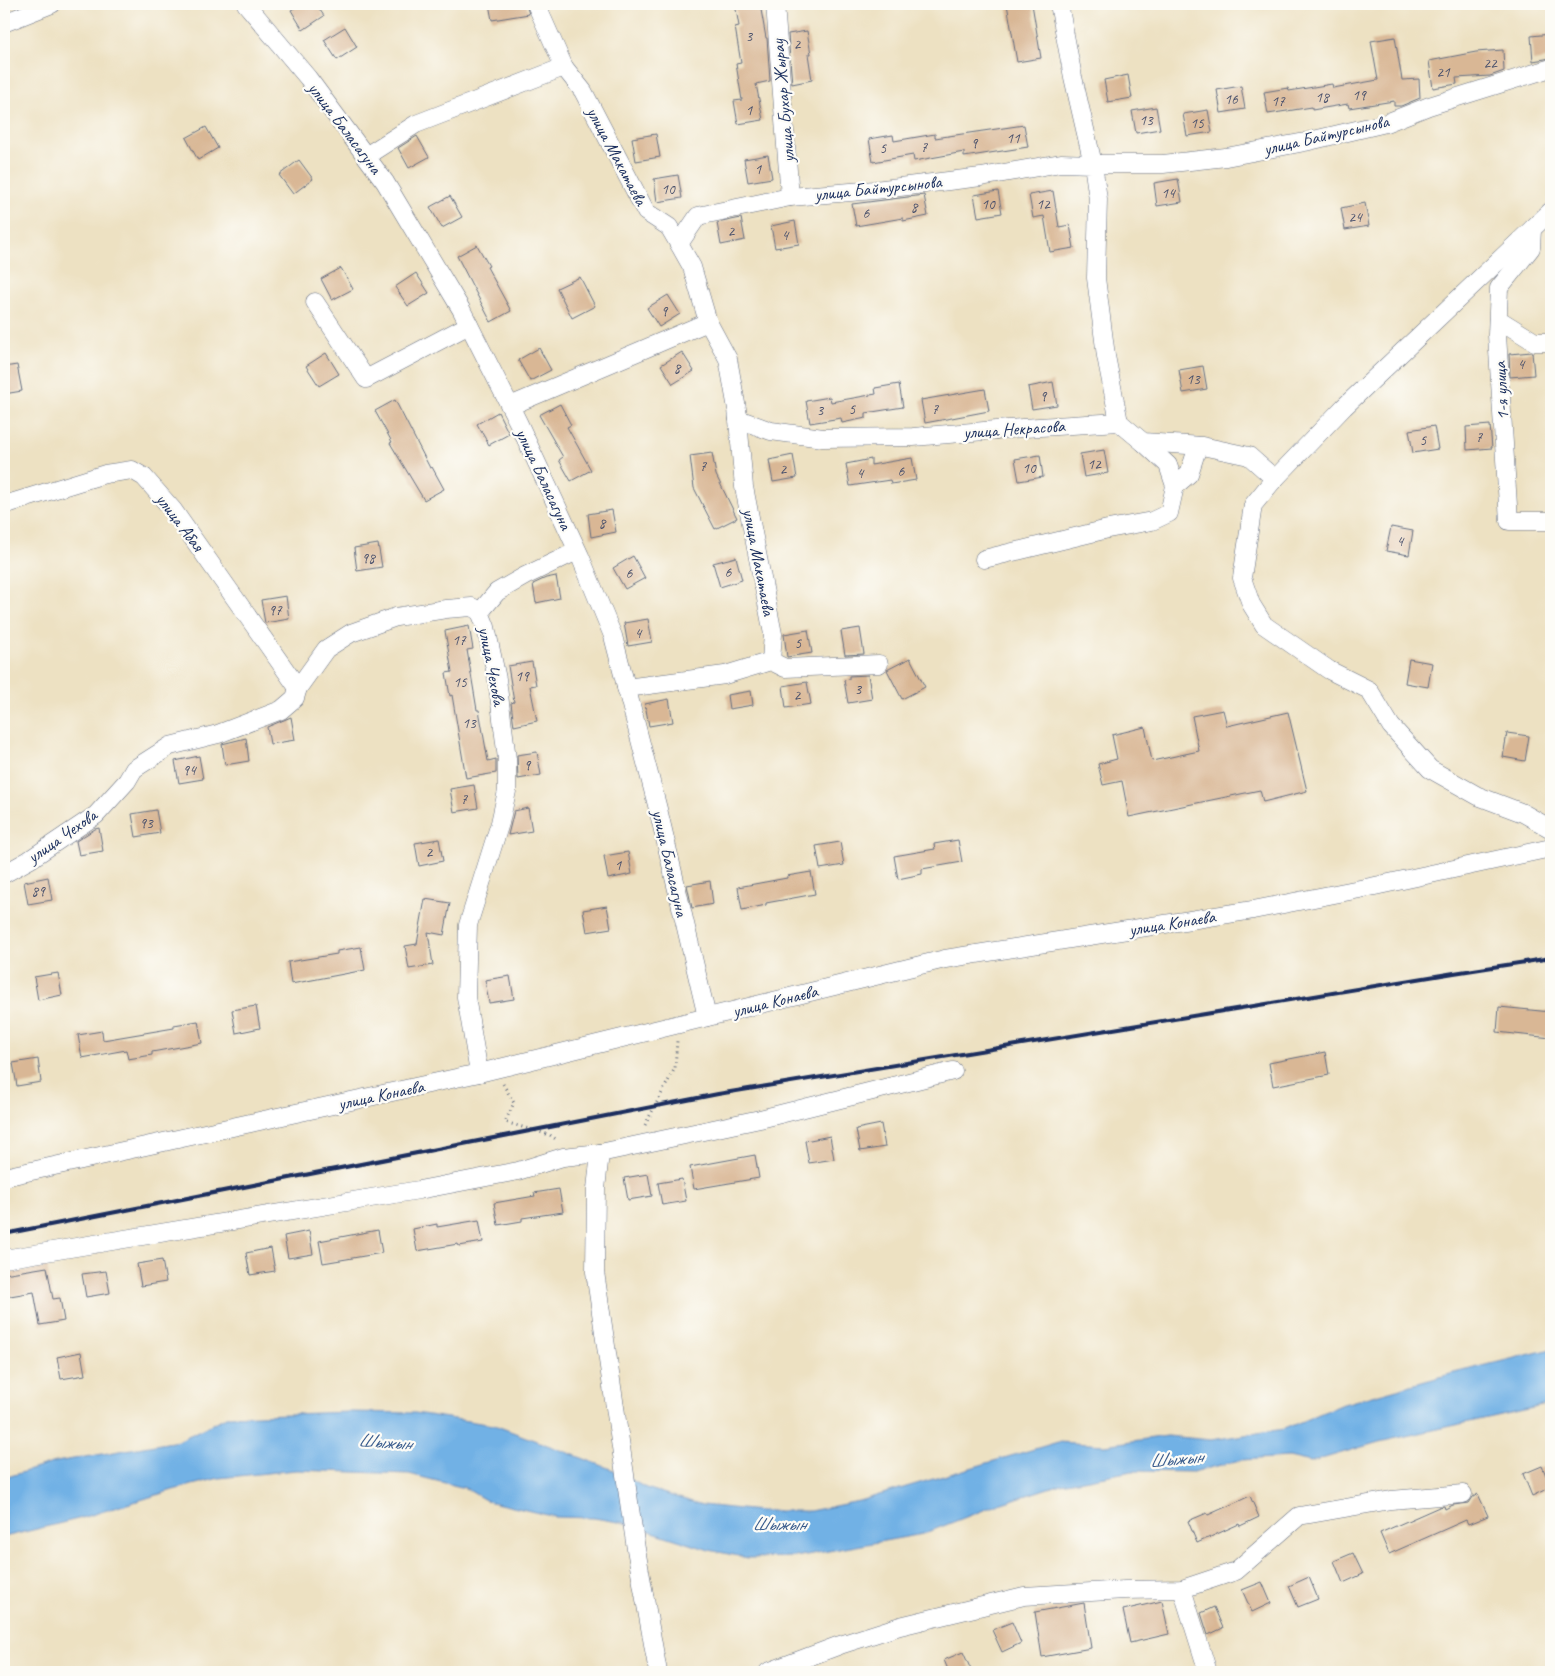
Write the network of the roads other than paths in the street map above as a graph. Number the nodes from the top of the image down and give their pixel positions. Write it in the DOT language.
graph roads {
  1 [pos="52,4"];
  2 [pos="246,4"];
  3 [pos="536,4"];
  4 [pos="774,4"];
  5 [pos="1059,4"];
  6 [pos="4,23"];
  7 [pos="564,67"];
  8 [pos="1551,68"];
  9 [pos="366,156"];
  10 [pos="1093,164"];
  11 [pos="790,197"];
  12 [pos="1551,211"];
  13 [pos="1532,228"];
  14 [pos="679,244"];
  15 [pos="314,302"];
  16 [pos="1498,319"];
  17 [pos="708,322"];
  18 [pos="469,325"];
  19 [pos="1551,342"];
  20 [pos="510,406"];
  21 [pos="738,419"];
  22 [pos="1119,422"];
  23 [pos="1143,442"];
  24 [pos="1198,446"];
  25 [pos="1275,479"];
  26 [pos="1175,486"];
  27 [pos="4,505"];
  28 [pos="1551,521"];
  29 [pos="577,551"];
  30 [pos="984,559"];
  31 [pos="480,612"];
  32 [pos="771,661"];
  33 [pos="879,664"];
  34 [pos="298,688"];
  35 [pos="626,688"];
  36 [pos="1551,829"];
  37 [pos="1551,848"];
  38 [pos="4,874"];
  39 [pos="707,1017"];
  40 [pos="953,1071"];
  41 [pos="485,1072"];
  42 [pos="600,1153"];
  43 [pos="4,1178"];
  44 [pos="4,1259"];
  45 [pos="1463,1494"];
  46 [pos="1182,1589"];
  47 [pos="658,1672"];
  48 [pos="768,1672"];
  49 [pos="1208,1672"];
  1 -- 6 [label="street"];
  2 -- 9 [label="street, улица Баласагуна"];
  3 -- 7 [label="street, улица Макатаева"];
  4 -- 11 [label="street, улица Бухар Жырау"];
  5 -- 10 [label="street"];
  7 -- 9 [label="street"];
  7 -- 14 [label="street, улица Макатаева"];
  8 -- 10 [label="street, улица Байтурсынова"];
  9 -- 18 [label="street, улица Баласагуна"];
  10 -- 11 [label="street, улица Байтурсынова"];
  10 -- 22 [label="street"];
  11 -- 14 [label="street, улица Байтурсынова"];
  12 -- 13 [label="street"];
  13 -- 16 [label="street, 1-я улица"];
  13 -- 25 [label="street"];
  14 -- 17 [label="street, улица Макатаева"];
  15 -- 18 [label="street"];
  16 -- 19 [label="street"];
  16 -- 28 [label="street, 1-я улица"];
  17 -- 20 [label="street"];
  17 -- 21 [label="street, улица Макатаева"];
  18 -- 20 [label="street, улица Баласагуна"];
  20 -- 29 [label="street, улица Баласагуна"];
  21 -- 22 [label="street, улица Некрасова"];
  21 -- 32 [label="street, улица Макатаева"];
  22 -- 23 [label="street"];
  23 -- 24 [label="street"];
  23 -- 26 [label="street"];
  24 -- 25 [label="street"];
  24 -- 26 [label="street"];
  25 -- 36 [label="street"];
  26 -- 30 [label="street"];
  27 -- 34 [label="street, улица Абая"];
  29 -- 31 [label="street"];
  29 -- 35 [label="street, улица Баласагуна"];
  31 -- 34 [label="street, улица Чехова"];
  31 -- 41 [label="street, улица Чехова"];
  32 -- 33 [label="street"];
  32 -- 35 [label="street"];
  34 -- 38 [label="street, улица Чехова"];
  35 -- 39 [label="street, улица Баласагуна"];
  37 -- 39 [label="street, улица Конаева"];
  39 -- 41 [label="street, улица Конаева"];
  40 -- 42 [label="street"];
  41 -- 43 [label="street, улица Конаева"];
  42 -- 44 [label="street"];
  42 -- 47 [label="street"];
  45 -- 46 [label="street"];
  46 -- 48 [label="street"];
  46 -- 49 [label="street"];
}
